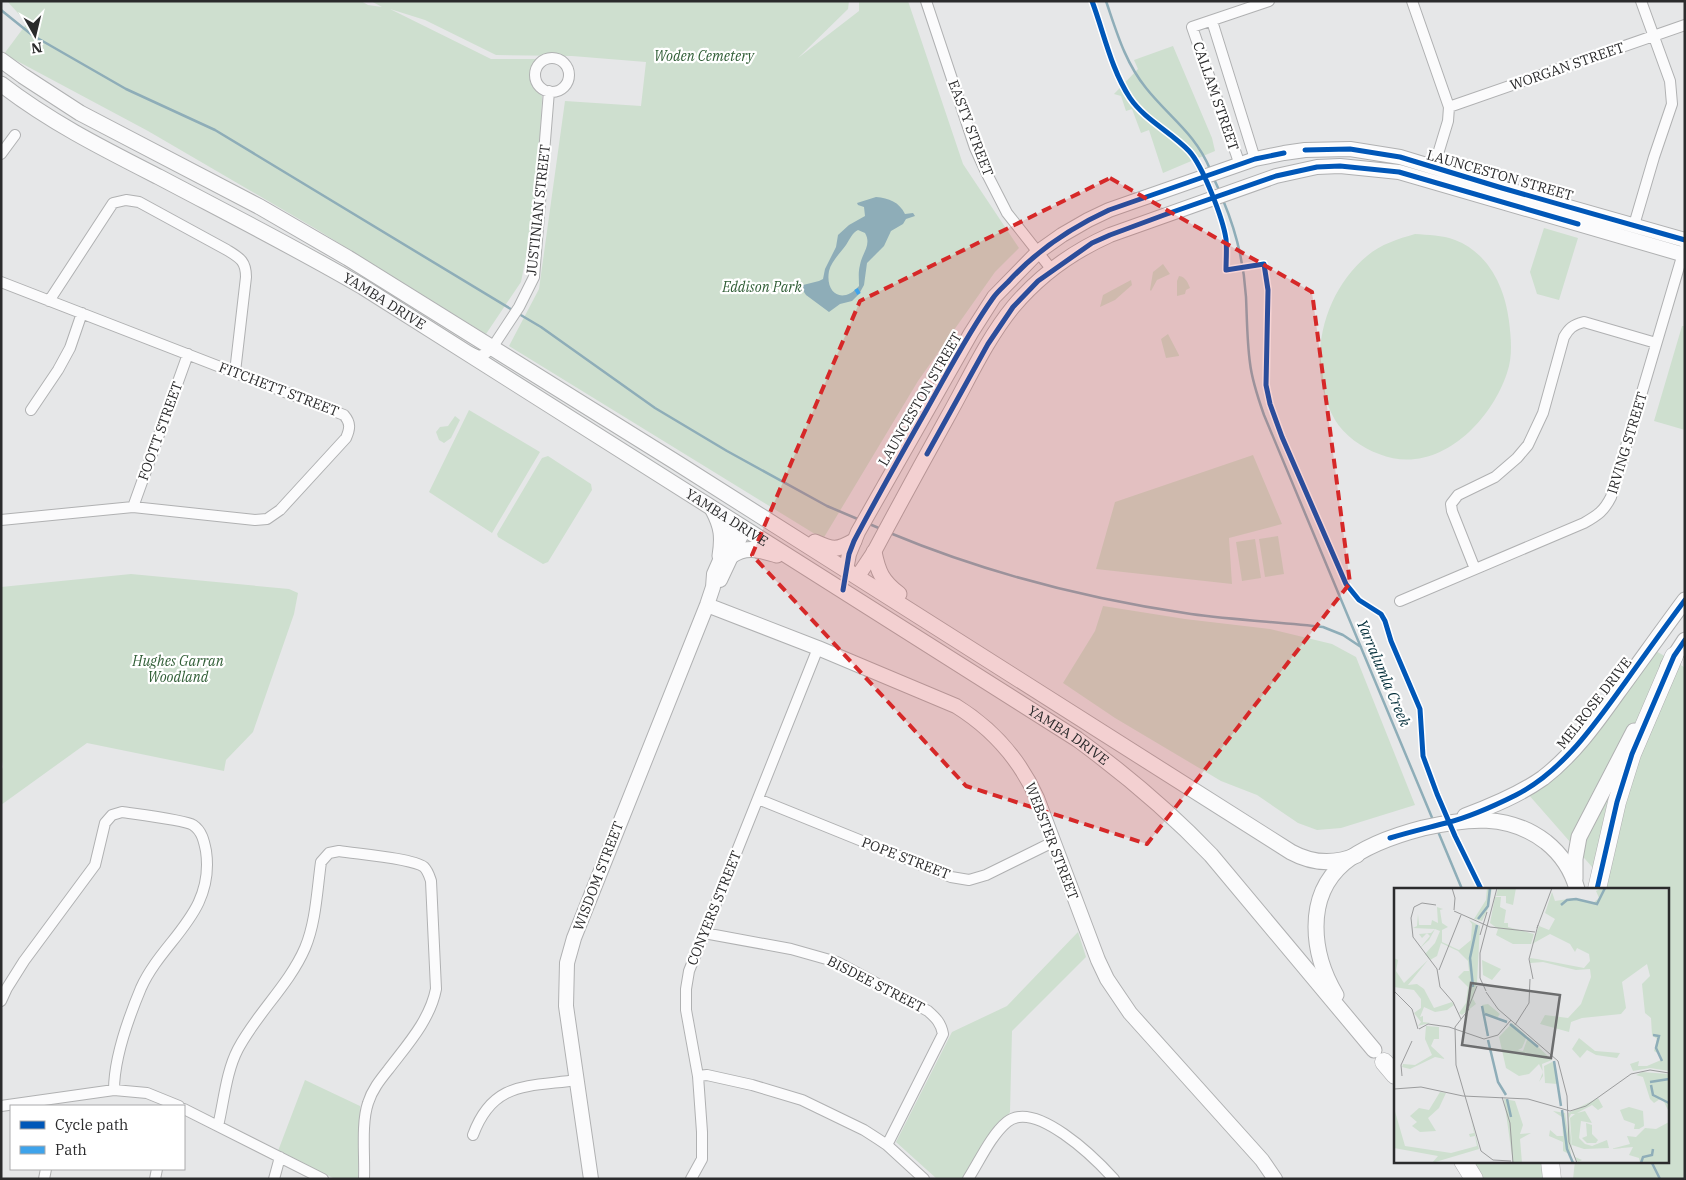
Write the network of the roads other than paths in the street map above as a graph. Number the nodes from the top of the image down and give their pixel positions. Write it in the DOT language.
graph roads {
  1 [pos="926,1"];
  2 [pos="1269,1"];
  3 [pos="1412,1"];
  4 [pos="1642,1"];
  5 [pos="1212,21"];
  6 [pos="1685,25"];
  7 [pos="1654,36"];
  8 [pos="1,60"];
  9 [pos="1,84"];
  10 [pos="549,91"];
  11 [pos="1449,107"];
  12 [pos="15,135"];
  13 [pos="1,154"];
  14 [pos="1255,159"];
  15 [pos="1240,165"];
  16 [pos="1434,167"];
  17 [pos="1430,181"];
  18 [pos="1634,225"];
  19 [pos="1685,240"];
  20 [pos="1038,252"];
  21 [pos="1684,252"];
  22 [pos="1052,270"];
  23 [pos="1,282"];
  24 [pos="49,301"];
  25 [pos="82,313"];
  26 [pos="1656,343"];
  27 [pos="492,348"];
  28 [pos="461,349"];
  29 [pos="188,354"];
  30 [pos="235,372"];
  31 [pos="516,384"];
  32 [pos="31,410"];
  33 [pos="133,507"];
  34 [pos="713,509"];
  35 [pos="752,510"];
  36 [pos="1,520"];
  37 [pos="740,526"];
  38 [pos="782,529"];
  39 [pos="856,537"];
  40 [pos="877,547"];
  41 [pos="726,556"];
  42 [pos="797,562"];
  43 [pos="1475,569"];
  44 [pos="852,573"];
  45 [pos="843,590"];
  46 [pos="1685,600"];
  47 [pos="1400,601"];
  48 [pos="707,605"];
  49 [pos="937,627"];
  50 [pos="1685,640"];
  51 [pos="818,648"];
  52 [pos="1674,656"];
  53 [pos="758,799"];
  54 [pos="1464,819"];
  55 [pos="1053,842"];
  56 [pos="1357,855"];
  57 [pos="1576,886"];
  58 [pos="1597,888"];
  59 [pos="704,933"];
  60 [pos="1,1001"];
  61 [pos="1387,1065"];
  62 [pos="698,1076"];
  63 [pos="577,1080"];
  64 [pos="114,1090"];
  65 [pos="53,1102"];
  66 [pos="167,1104"];
  67 [pos="14,1105"];
  68 [pos="185,1110"];
  69 [pos="218,1126"];
  70 [pos="473,1135"];
  71 [pos="887,1145"];
  72 [pos="280,1157"];
  73 [pos="1463,1162"];
  74 [pos="1550,1162"];
  75 [pos="1554,1162"];
  76 [pos="307,1175"];
  77 [pos="274,1179"];
  78 [pos="323,1179"];
  79 [pos="364,1179"];
  80 [pos="591,1179"];
  81 [pos="691,1179"];
  82 [pos="924,1179"];
  83 [pos="968,1179"];
  84 [pos="1114,1179"];
  85 [pos="1275,1179"];
  86 [pos="1474,1179"];
  87 [pos="1553,1179"];
  1 -- 20 [label="street, EASTY STREET"];
  2 -- 5 [label="street"];
  3 -- 11 [label="street"];
  4 -- 7 [label="street"];
  5 -- 14 [label="street, CALLAM STREET"];
  5 -- 15 [label="street, CALLAM STREET"];
  6 -- 7 [label="street, WORGAN STREET"];
  7 -- 11 [label="street, WORGAN STREET"];
  7 -- 18 [label="street"];
  8 -- 27 [label="main road, YAMBA DRIVE"];
  9 -- 28 [label="main road, YAMBA DRIVE"];
  10 -- 27 [label="street, JUSTINIAN STREET"];
  11 -- 16 [label="street"];
  12 -- 13 [label="street"];
  14 -- 15 [label="main road, LAUNCESTON STREET"];
  14 -- 16 [label="main road, LAUNCESTON STREET"];
  15 -- 20 [label="main road, LAUNCESTON STREET"];
  16 -- 17 [label="main road"];
  16 -- 18 [label="main road, LAUNCESTON STREET"];
  17 -- 21 [label="main road, LAUNCESTON STREET"];
  17 -- 22 [label="main road, LAUNCESTON STREET"];
  18 -- 19 [label="main road, LAUNCESTON STREET"];
  20 -- 22 [label="street, EASTY STREET"];
  20 -- 39 [label="main road, LAUNCESTON STREET"];
  21 -- 26 [label="street, IRVING STREET"];
  22 -- 40 [label="main road, LAUNCESTON STREET"];
  23 -- 24 [label="street, FITCHETT STREET"];
  24 -- 25 [label="street, FITCHETT STREET"];
  24 -- 30 [label="street"];
  25 -- 29 [label="street, FITCHETT STREET"];
  25 -- 32 [label="street"];
  26 -- 43 [label="street, IRVING STREET"];
  26 -- 43 [label="street"];
  27 -- 28 [label="street"];
  27 -- 31 [label="street"];
  27 -- 35 [label="main road, YAMBA DRIVE"];
  28 -- 31 [label="main road, YAMBA DRIVE"];
  29 -- 30 [label="street, FITCHETT STREET"];
  29 -- 33 [label="street, FOOTT STREET"];
  30 -- 33 [label="street, FITCHETT STREET"];
  31 -- 34 [label="main road, YAMBA DRIVE"];
  33 -- 36 [label="street, FITCHETT STREET"];
  34 -- 37 [label="main road, YAMBA DRIVE"];
  34 -- 41 [label="main road"];
  35 -- 37 [label="main road"];
  35 -- 38 [label="main road, YAMBA DRIVE"];
  37 -- 41 [label="main road, WISDOM STREET"];
  37 -- 42 [label="main road, YAMBA DRIVE"];
  38 -- 39 [label="main road"];
  38 -- 44 [label="main road, YAMBA DRIVE"];
  39 -- 44 [label="main road, LAUNCESTON STREET"];
  40 -- 44 [label="main road, LAUNCESTON STREET"];
  40 -- 49 [label="main road"];
  41 -- 42 [label="main road"];
  41 -- 48 [label="main road, WISDOM STREET"];
  42 -- 45 [label="main road, YAMBA DRIVE"];
  43 -- 47 [label="street, IRVING STREET"];
  44 -- 45 [label="main road"];
  44 -- 49 [label="main road, YAMBA DRIVE"];
  45 -- 61 [label="main road, YAMBA DRIVE"];
  46 -- 54 [label="main road, MELROSE DRIVE"];
  48 -- 51 [label="main road, WEBSTER STREET"];
  48 -- 63 [label="main road, WISDOM STREET"];
  49 -- 56 [label="main road, YAMBA DRIVE"];
  50 -- 52 [label="main road"];
  51 -- 53 [label="street, CONYERS STREET"];
  51 -- 55 [label="main road, WEBSTER STREET"];
  52 -- 57 [label="main road"];
  52 -- 58 [label="highway"];
  53 -- 55 [label="street, POPE STREET"];
  53 -- 59 [label="street, CONYERS STREET"];
  54 -- 56 [label="main road, MELROSE DRIVE"];
  54 -- 57 [label="main road"];
  55 -- 85 [label="main road, WEBSTER STREET"];
  56 -- 61 [label="main road"];
  59 -- 62 [label="street, CONYERS STREET"];
  59 -- 71 [label="street, BISDEE STREET"];
  60 -- 64 [label="street"];
  62 -- 71 [label="street"];
  62 -- 81 [label="street, CONYERS STREET"];
  63 -- 70 [label="street"];
  63 -- 80 [label="main road, WISDOM STREET"];
  64 -- 65 [label="street"];
  64 -- 66 [label="street"];
  65 -- 67 [label="street"];
  68 -- 69 [label="street"];
  69 -- 72 [label="street"];
  69 -- 79 [label="street"];
  71 -- 82 [label="street"];
  72 -- 76 [label="street"];
  72 -- 77 [label="street"];
  73 -- 86 [label="highway"];
  74 -- 87 [label="highway"];
  75 -- 87 [label="highway"];
  76 -- 78 [label="street"];
  83 -- 84 [label="street"];
}
